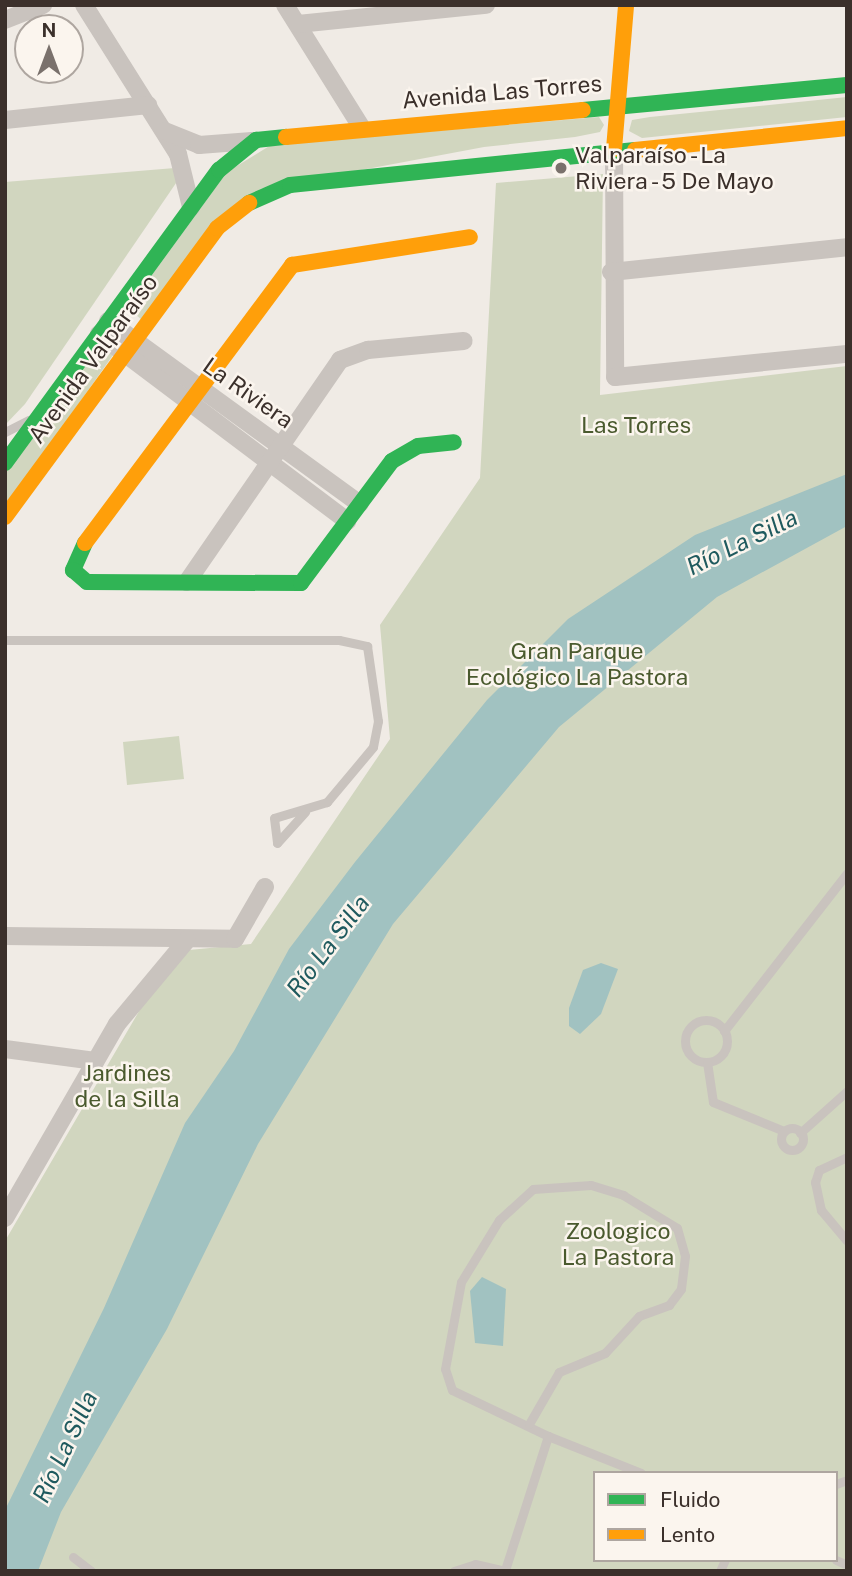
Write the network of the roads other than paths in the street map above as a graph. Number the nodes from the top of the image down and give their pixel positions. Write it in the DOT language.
graph roads {
  1 [pos="43,5"];
  2 [pos="84,5"];
  3 [pos="285,5"];
  4 [pos="485,5"];
  5 [pos="626,5"];
  6 [pos="5,20"];
  7 [pos="298,24"];
  8 [pos="847,85"];
  9 [pos="618,104"];
  10 [pos="149,105"];
  11 [pos="5,120"];
  12 [pos="362,128"];
  13 [pos="847,128"];
  14 [pos="162,129"];
  15 [pos="256,140"];
  16 [pos="614,149"];
  17 [pos="191,207"];
  18 [pos="470,237"];
  19 [pos="847,247"];
  20 [pos="611,272"];
  21 [pos="104,328"];
  22 [pos="464,341"];
  23 [pos="130,347"];
  24 [pos="847,354"];
  25 [pos="200,391"];
  26 [pos="188,405"];
  27 [pos="37,419"];
  28 [pos="5,432"];
  29 [pos="454,442"];
  30 [pos="280,446"];
  31 [pos="268,461"];
  32 [pos="5,464"];
  33 [pos="360,504"];
  34 [pos="5,517"];
  35 [pos="347,521"];
  36 [pos="187,582"];
  37 [pos="5,640"];
  38 [pos="305,812"];
  39 [pos="847,873"];
  40 [pos="265,887"];
  41 [pos="5,936"];
  42 [pos="187,940"];
  43 [pos="724,1031"];
  44 [pos="5,1049"];
  45 [pos="95,1061"];
  46 [pos="707,1062"];
  47 [pos="847,1091"];
  48 [pos="784,1131"];
  49 [pos="800,1133"];
  50 [pos="847,1157"];
  51 [pos="5,1218"];
  52 [pos="847,1241"];
  53 [pos="529,1424"];
  54 [pos="548,1436"];
  55 [pos="636,1471"];
  56 [pos="73,1557"];
  57 [pos="505,1570"];
  58 [pos="91,1571"];
  59 [pos="454,1571"];
  1 -- 6 [label="street"];
  2 -- 10 [label="street"];
  3 -- 7 [label="street"];
  4 -- 7 [label="street"];
  5 -- 9 [label="main road"];
  7 -- 12 [label="street"];
  8 -- 9 [label="main road, Avenida Las Torres"];
  9 -- 12 [label="main road, Avenida Las Torres"];
  9 -- 16 [label="main road"];
  10 -- 11 [label="street"];
  10 -- 14 [label="street"];
  12 -- 15 [label="main road, Avenida Las Torres"];
  13 -- 16 [label="main road"];
  14 -- 15 [label="street"];
  14 -- 17 [label="street"];
  15 -- 17 [label="main road"];
  16 -- 20 [label="street"];
  16 -- 23 [label="main road, Avenida Valparaíso"];
  17 -- 21 [label="main road, Avenida Valparaíso"];
  18 -- 25 [label="main road"];
  19 -- 20 [label="street"];
  20 -- 24 [label="street"];
  21 -- 23 [label="street, La Riviera"];
  21 -- 27 [label="main road, Avenida Valparaíso"];
  22 -- 30 [label="street"];
  23 -- 25 [label="street, La Riviera"];
  23 -- 26 [label="street, La Riviera"];
  23 -- 34 [label="main road, Avenida Valparaíso"];
  25 -- 26 [label="main road"];
  25 -- 30 [label="street, La Riviera"];
  26 -- 31 [label="street, La Riviera"];
  26 -- 36 [label="main road"];
  27 -- 28 [label="lane"];
  27 -- 32 [label="main road, Avenida Valparaíso"];
  29 -- 33 [label="main road"];
  30 -- 31 [label="street"];
  30 -- 33 [label="street, La Riviera"];
  31 -- 35 [label="street, La Riviera"];
  31 -- 36 [label="street"];
  33 -- 35 [label="main road"];
  35 -- 36 [label="main road"];
  37 -- 38 [label="lane"];
  39 -- 43 [label="lane"];
  40 -- 42 [label="street"];
  41 -- 42 [label="street"];
  42 -- 45 [label="street"];
  43 -- 46 [label="lane"];
  43 -- 46 [label="lane"];
  44 -- 45 [label="street"];
  45 -- 51 [label="street"];
  46 -- 48 [label="lane"];
  47 -- 49 [label="lane"];
  48 -- 49 [label="lane"];
  48 -- 49 [label="lane"];
  50 -- 52 [label="lane"];
  53 -- 53 [label="lane"];
  53 -- 54 [label="lane"];
  54 -- 55 [label="lane"];
  54 -- 57 [label="lane"];
  56 -- 58 [label="lane"];
  57 -- 59 [label="lane"];
}
